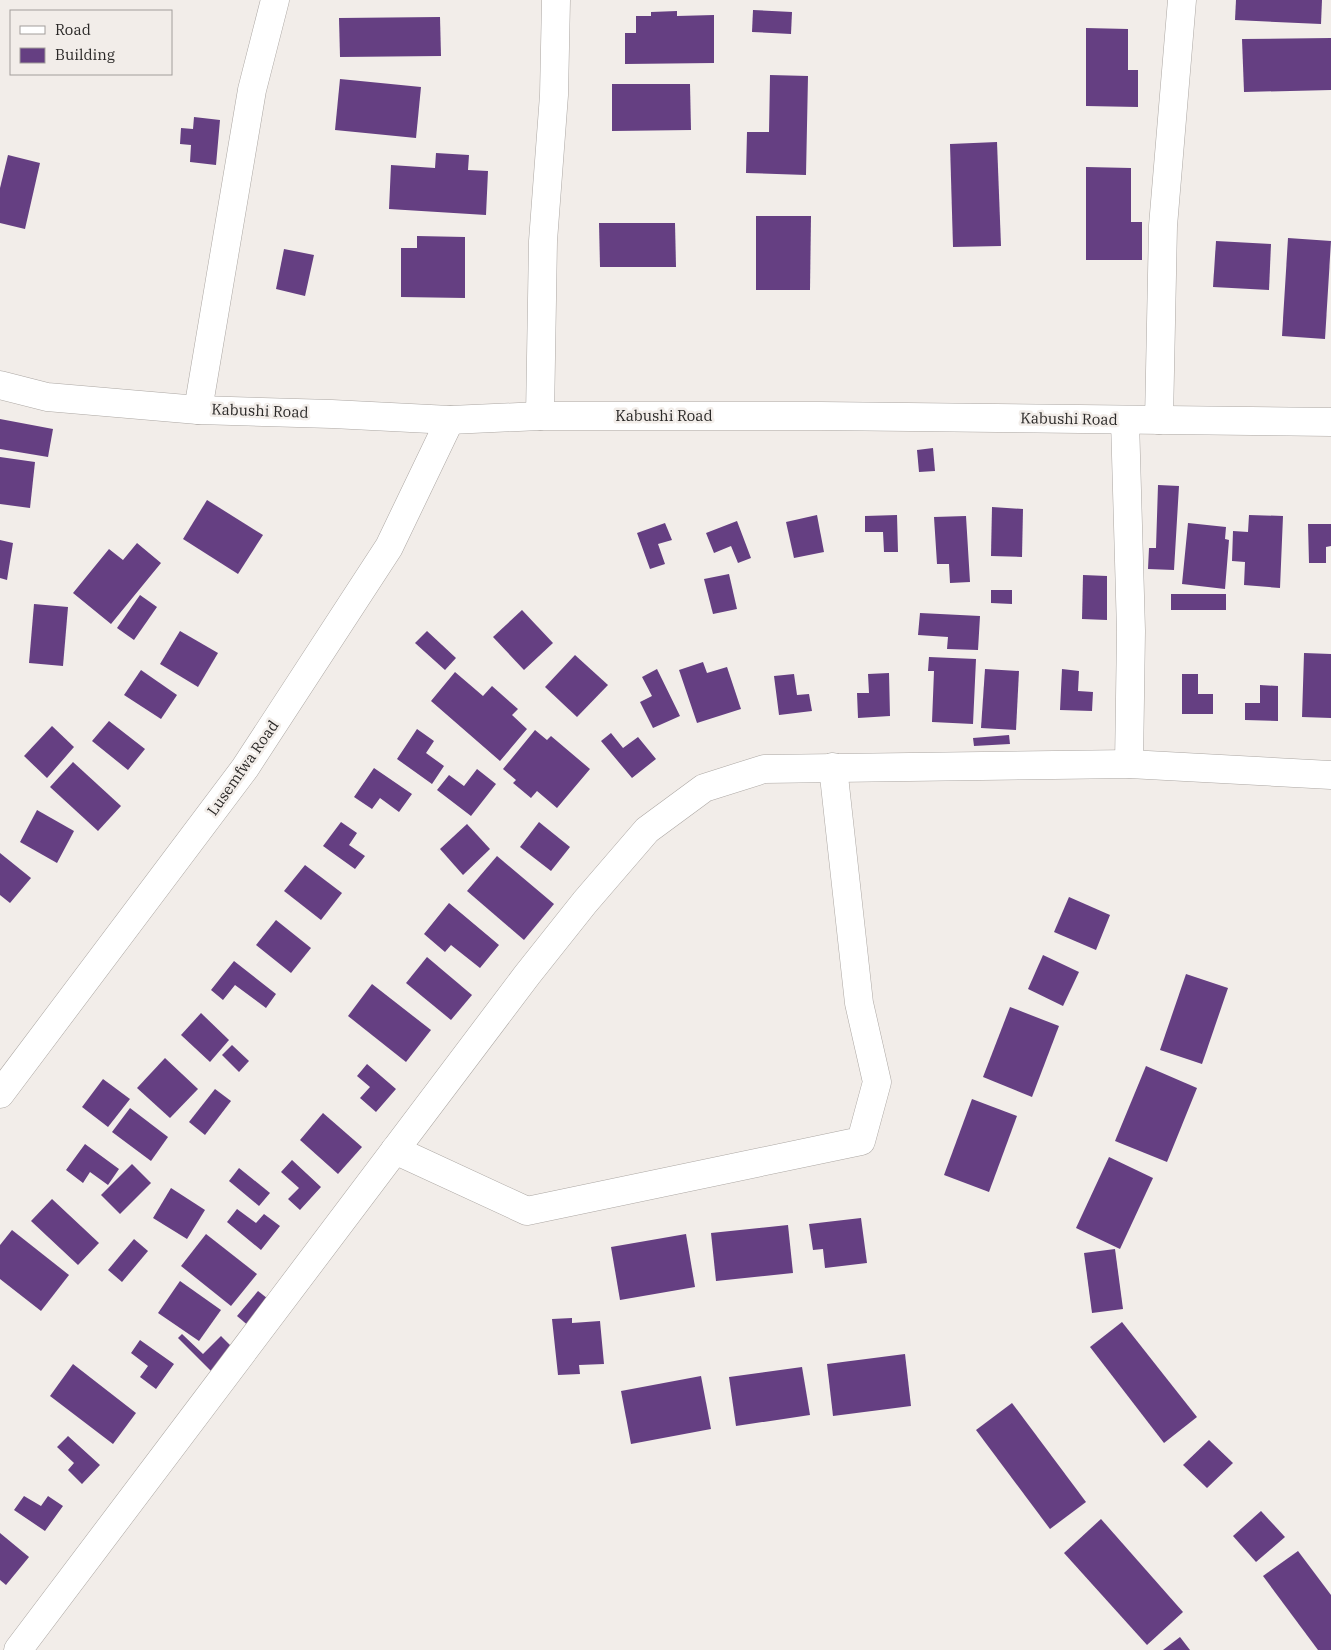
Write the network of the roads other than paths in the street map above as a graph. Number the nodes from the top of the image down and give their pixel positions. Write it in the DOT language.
graph roads {
  1 [pos="275,0"];
  2 [pos="556,0"];
  3 [pos="1182,0"];
  4 [pos="0,385"];
  5 [pos="198,410"];
  6 [pos="540,416"];
  7 [pos="1324,417"];
  8 [pos="450,420"];
  9 [pos="1124,420"];
  10 [pos="1159,420"];
  11 [pos="1128,764"];
  12 [pos="833,767"];
  13 [pos="1331,775"];
  14 [pos="0,1094"];
  15 [pos="395,1150"];
  16 [pos="29,1646"];
  1 -- 5 [label="street"];
  2 -- 6 [label="street"];
  3 -- 10 [label="street"];
  4 -- 5 [label="street, Kabushi Road"];
  5 -- 8 [label="street, Kabushi Road"];
  6 -- 8 [label="street, Kabushi Road"];
  6 -- 9 [label="street, Kabushi Road"];
  7 -- 10 [label="street, Kabushi Road"];
  8 -- 14 [label="street, Lusemfwa Road"];
  9 -- 10 [label="street, Kabushi Road"];
  9 -- 11 [label="street"];
  11 -- 12 [label="street"];
  11 -- 13 [label="street"];
  12 -- 15 [label="street"];
  12 -- 15 [label="street"];
  15 -- 16 [label="street"];
}
